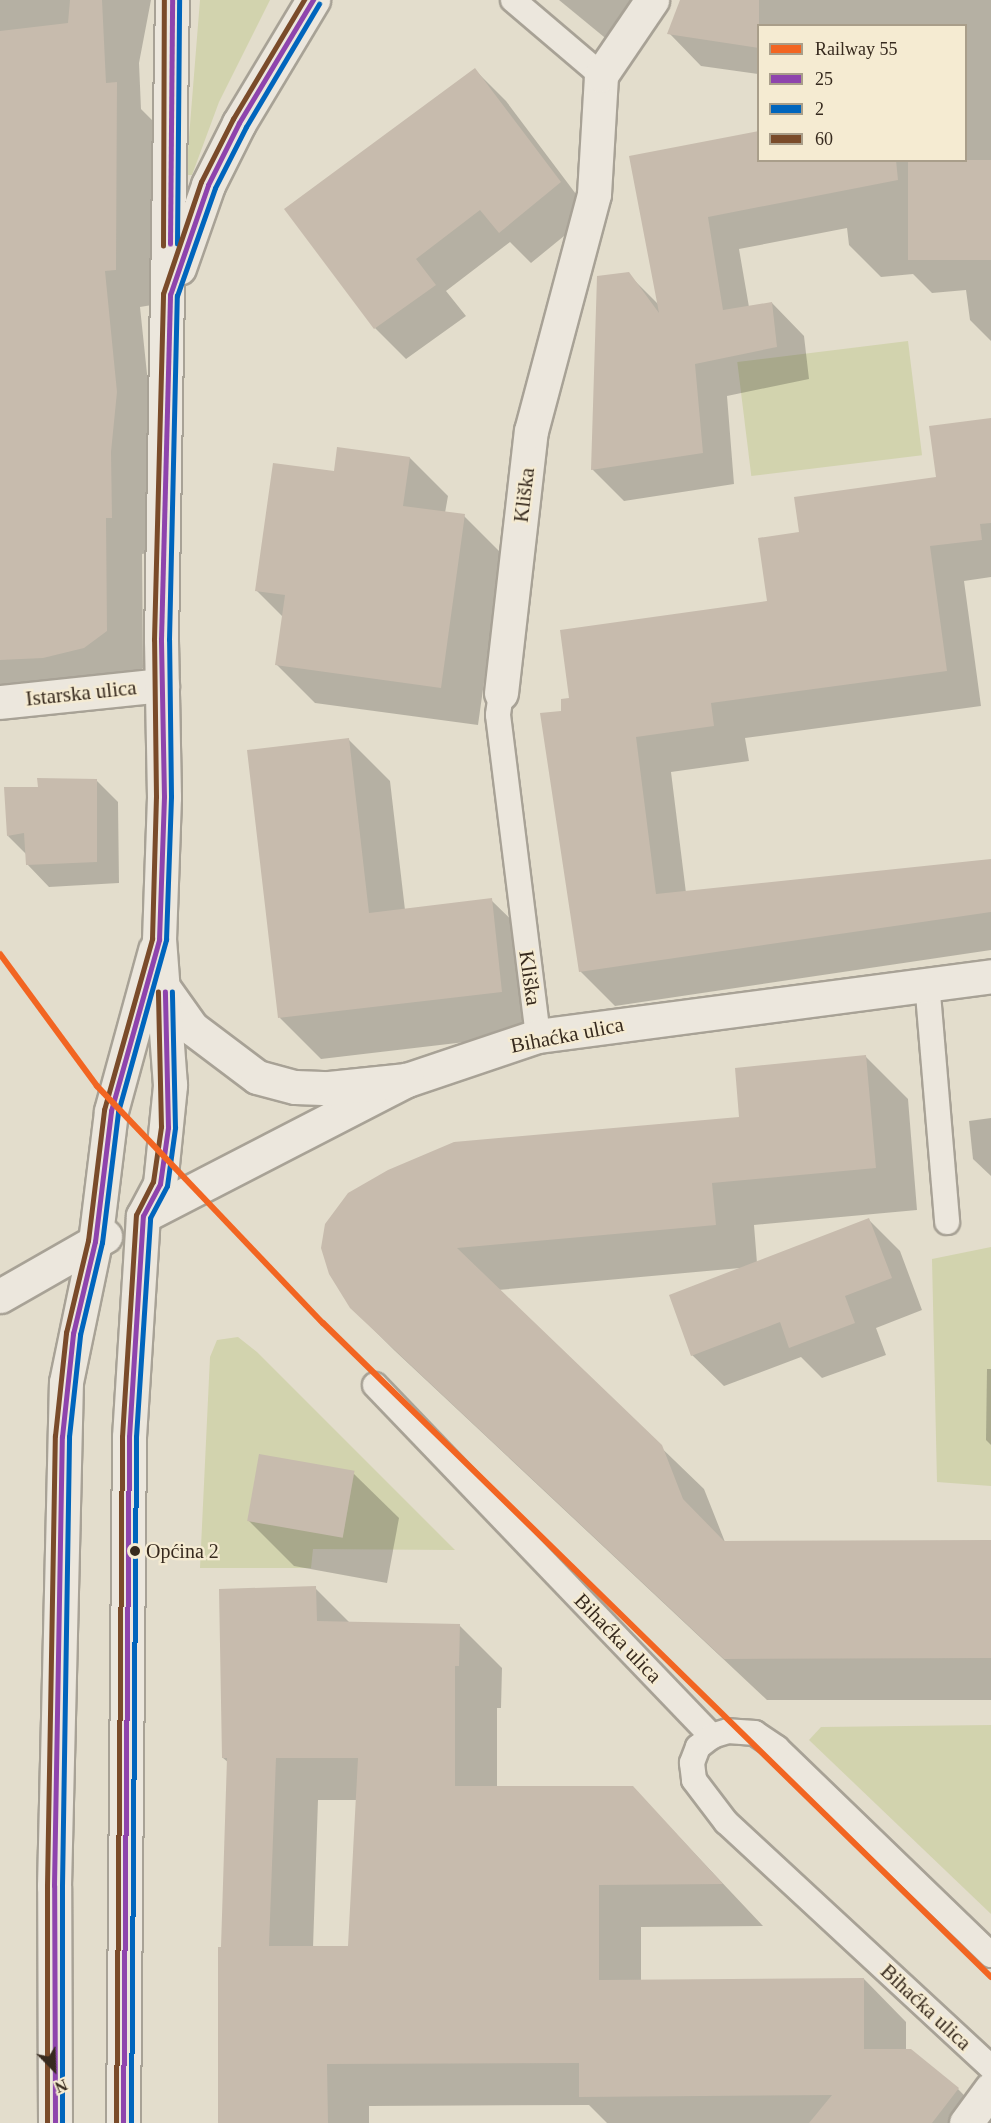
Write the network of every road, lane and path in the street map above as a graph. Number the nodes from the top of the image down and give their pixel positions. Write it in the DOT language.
graph roads {
  1 [pos="172,0"];
  2 [pos="313,0"];
  3 [pos="513,0"];
  4 [pos="652,0"];
  5 [pos="601,75"];
  6 [pos="170,295"];
  7 [pos="162,685"];
  8 [pos="501,693"];
  9 [pos="0,702"];
  10 [pos="159,940"];
  11 [pos="991,976"];
  12 [pos="927,982"];
  13 [pos="165,990"];
  14 [pos="538,1036"];
  15 [pos="407,1080"];
  16 [pos="143,1216"];
  17 [pos="947,1222"];
  18 [pos="95,1242"];
  19 [pos="0,1296"];
  20 [pos="375,1384"];
  21 [pos="712,1736"];
  22 [pos="991,1955"];
  23 [pos="991,2067"];
  24 [pos="991,2089"];
  25 [pos="55,2123"];
  26 [pos="123,2123"];
  27 [pos="966,2123"];
  1 -- 6 [label="street"];
  2 -- 6 [label="street"];
  3 -- 5 [label="lane"];
  4 -- 5 [label="street"];
  5 -- 8 [label="street, Kliška"];
  6 -- 7 [label="street"];
  7 -- 9 [label="street, Istarska ulica"];
  7 -- 10 [label="street"];
  8 -- 14 [label="lane, Kliška"];
  10 -- 13 [label="street"];
  10 -- 18 [label="street"];
  11 -- 12 [label="street, Bihaćka ulica"];
  12 -- 14 [label="street, Bihaćka ulica"];
  12 -- 17 [label="lane"];
  13 -- 15 [label="street"];
  13 -- 16 [label="street"];
  14 -- 15 [label="street, Bihaćka ulica"];
  15 -- 16 [label="street, Bihaćka ulica"];
  16 -- 18 [label="street, Bihaćka ulica"];
  16 -- 26 [label="street"];
  18 -- 19 [label="street, Bihaćka ulica"];
  18 -- 25 [label="street"];
  20 -- 21 [label="lane, Bihaćka ulica"];
  21 -- 22 [label="lane"];
  21 -- 23 [label="lane, Bihaćka ulica"];
  24 -- 27 [label="street"];
}
